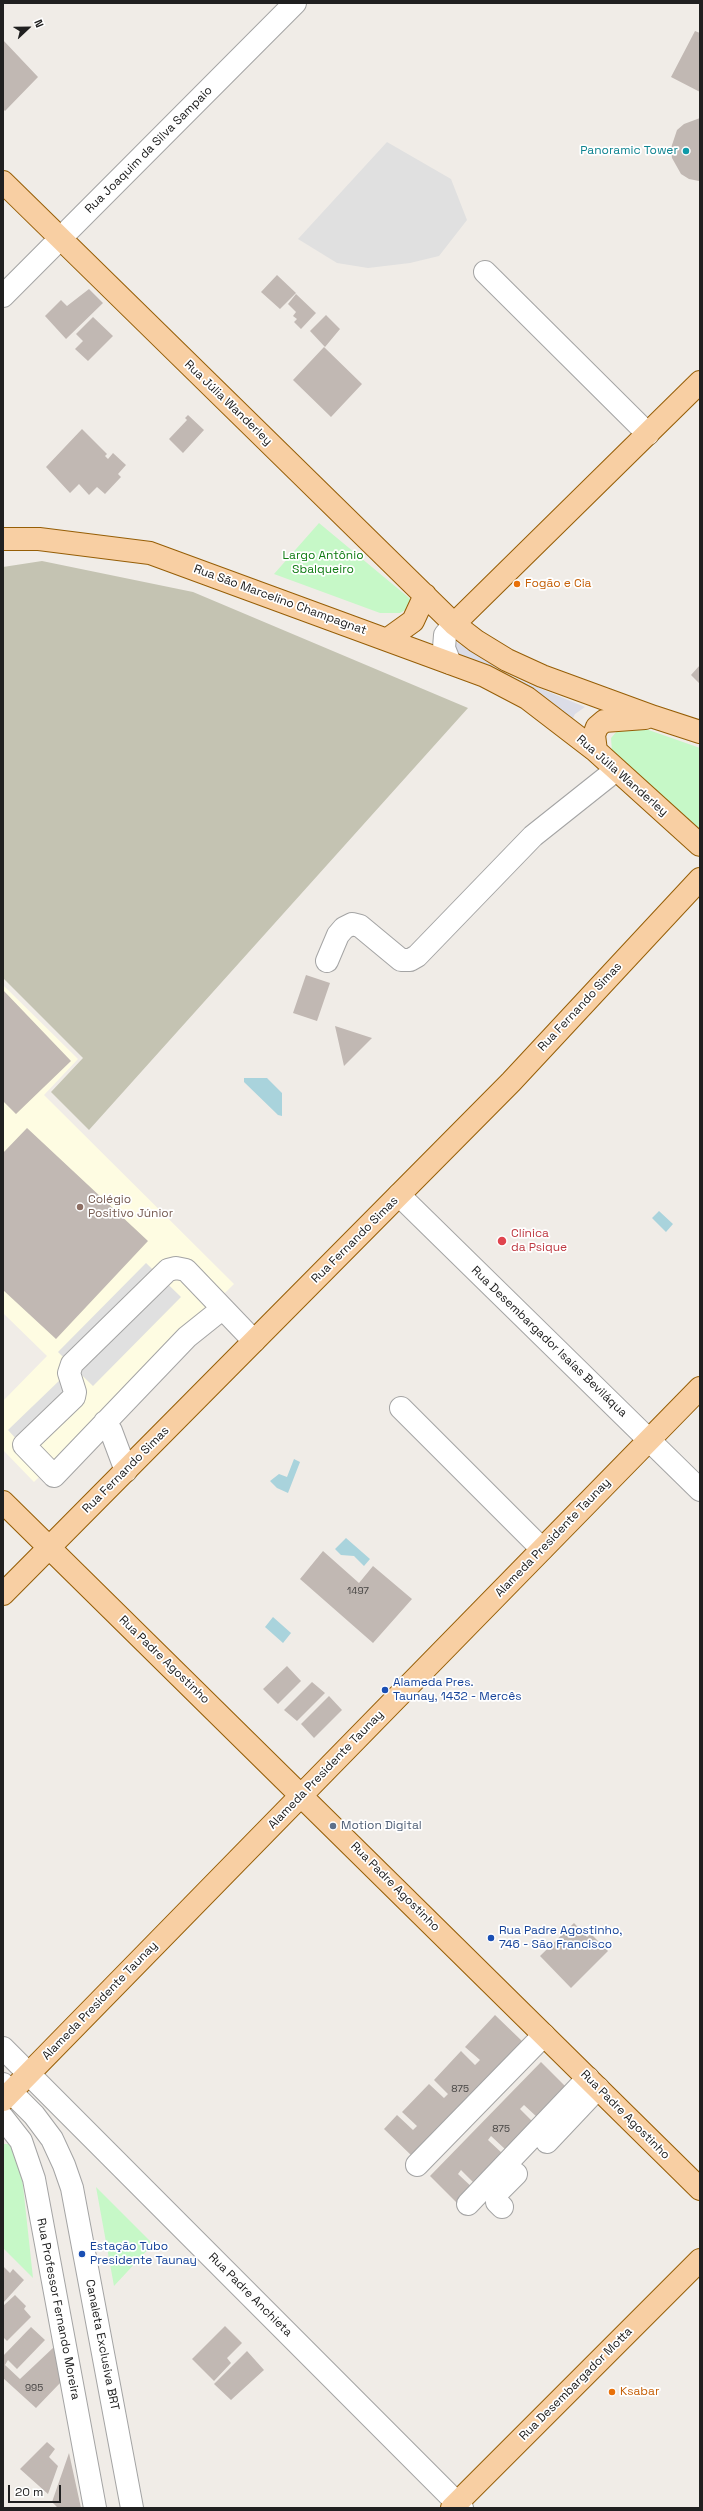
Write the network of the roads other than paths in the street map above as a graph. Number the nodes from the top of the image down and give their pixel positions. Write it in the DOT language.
graph roads {
  1 [pos="295,3"];
  2 [pos="3,182"];
  3 [pos="60,239"];
  4 [pos="485,272"];
  5 [pos="3,296"];
  6 [pos="700,382"];
  7 [pos="648,434"];
  8 [pos="3,539"];
  9 [pos="425,595"];
  10 [pos="454,624"];
  11 [pos="388,639"];
  12 [pos="450,663"];
  13 [pos="542,710"];
  14 [pos="654,717"];
  15 [pos="700,732"];
  16 [pos="596,751"];
  17 [pos="616,770"];
  18 [pos="700,845"];
  19 [pos="700,879"];
  20 [pos="327,961"];
  21 [pos="399,1195"];
  22 [pos="222,1309"];
  23 [pos="254,1341"];
  24 [pos="700,1388"];
  25 [pos="401,1408"];
  26 [pos="105,1422"];
  27 [pos="649,1440"];
  28 [pos="126,1471"];
  29 [pos="700,1490"];
  30 [pos="3,1502"];
  31 [pos="49,1547"];
  32 [pos="542,1549"];
  33 [pos="3,1594"];
  34 [pos="302,1795"];
  35 [pos="544,2035"];
  36 [pos="3,2048"];
  37 [pos="29,2074"];
  38 [pos="593,2083"];
  39 [pos="6,2092"];
  40 [pos="3,2118"];
  41 [pos="417,2165"];
  42 [pos="700,2189"];
  43 [pos="468,2204"];
  44 [pos="502,2207"];
  45 [pos="700,2260"];
  46 [pos="457,2506"];
  47 [pos="95,2508"];
  48 [pos="132,2508"];
  1 -- 3 [label="street, Rua Joaquim da Silva Sampaio"];
  2 -- 3 [label="main road, Rua Júlia Wanderley"];
  3 -- 5 [label="street, Rua Joaquim da Silva Sampaio"];
  3 -- 9 [label="main road, Rua Júlia Wanderley"];
  4 -- 7 [label="street"];
  6 -- 7 [label="main road"];
  7 -- 10 [label="main road"];
  8 -- 11 [label="main road, Rua São Marcelino Champagnat"];
  9 -- 10 [label="main road, Rua Júlia Wanderley"];
  9 -- 11 [label="main road"];
  10 -- 12 [label="street"];
  10 -- 14 [label="main road"];
  11 -- 12 [label="main road, Rua São Marcelino Champagnat"];
  12 -- 13 [label="main road, Rua São Marcelino Champagnat"];
  13 -- 16 [label="main road, Rua Júlia Wanderley"];
  14 -- 15 [label="main road"];
  14 -- 16 [label="main road"];
  16 -- 17 [label="main road, Rua Júlia Wanderley"];
  17 -- 18 [label="main road, Rua Júlia Wanderley"];
  17 -- 20 [label="street"];
  19 -- 21 [label="main road, Rua Fernando Simas"];
  21 -- 23 [label="main road, Rua Fernando Simas"];
  21 -- 27 [label="street, Rua Desembargador Isaías Beviláqua"];
  22 -- 23 [label="street"];
  22 -- 26 [label="street"];
  22 -- 26 [label="street"];
  23 -- 28 [label="main road, Rua Fernando Simas"];
  24 -- 27 [label="main road, Alameda Presidente Taunay"];
  25 -- 32 [label="street"];
  26 -- 28 [label="street"];
  27 -- 29 [label="street, Rua Desembargador Isaías Beviláqua"];
  27 -- 32 [label="main road, Alameda Presidente Taunay"];
  28 -- 31 [label="main road, Rua Fernando Simas"];
  30 -- 31 [label="main road, Rua Padre Agostinho"];
  31 -- 33 [label="main road, Rua Fernando Simas"];
  31 -- 34 [label="main road, Rua Padre Agostinho"];
  32 -- 34 [label="main road, Alameda Presidente Taunay"];
  34 -- 35 [label="main road, Rua Padre Agostinho"];
  34 -- 37 [label="main road, Alameda Presidente Taunay"];
  35 -- 38 [label="main road, Rua Padre Agostinho"];
  35 -- 41 [label="street"];
  36 -- 37 [label="street, Rua Padre Anchieta"];
  37 -- 39 [label="main road, Alameda Presidente Taunay"];
  37 -- 46 [label="street, Rua Padre Anchieta"];
  38 -- 42 [label="main road, Rua Padre Agostinho"];
  38 -- 43 [label="street"];
  38 -- 44 [label="street"];
  39 -- 48 [label="street, Canaleta Exclusiva BRT"];
  40 -- 47 [label="street, Rua Professor Fernando Moreira"];
  45 -- 46 [label="main road, Rua Desembargador Motta"];
}
